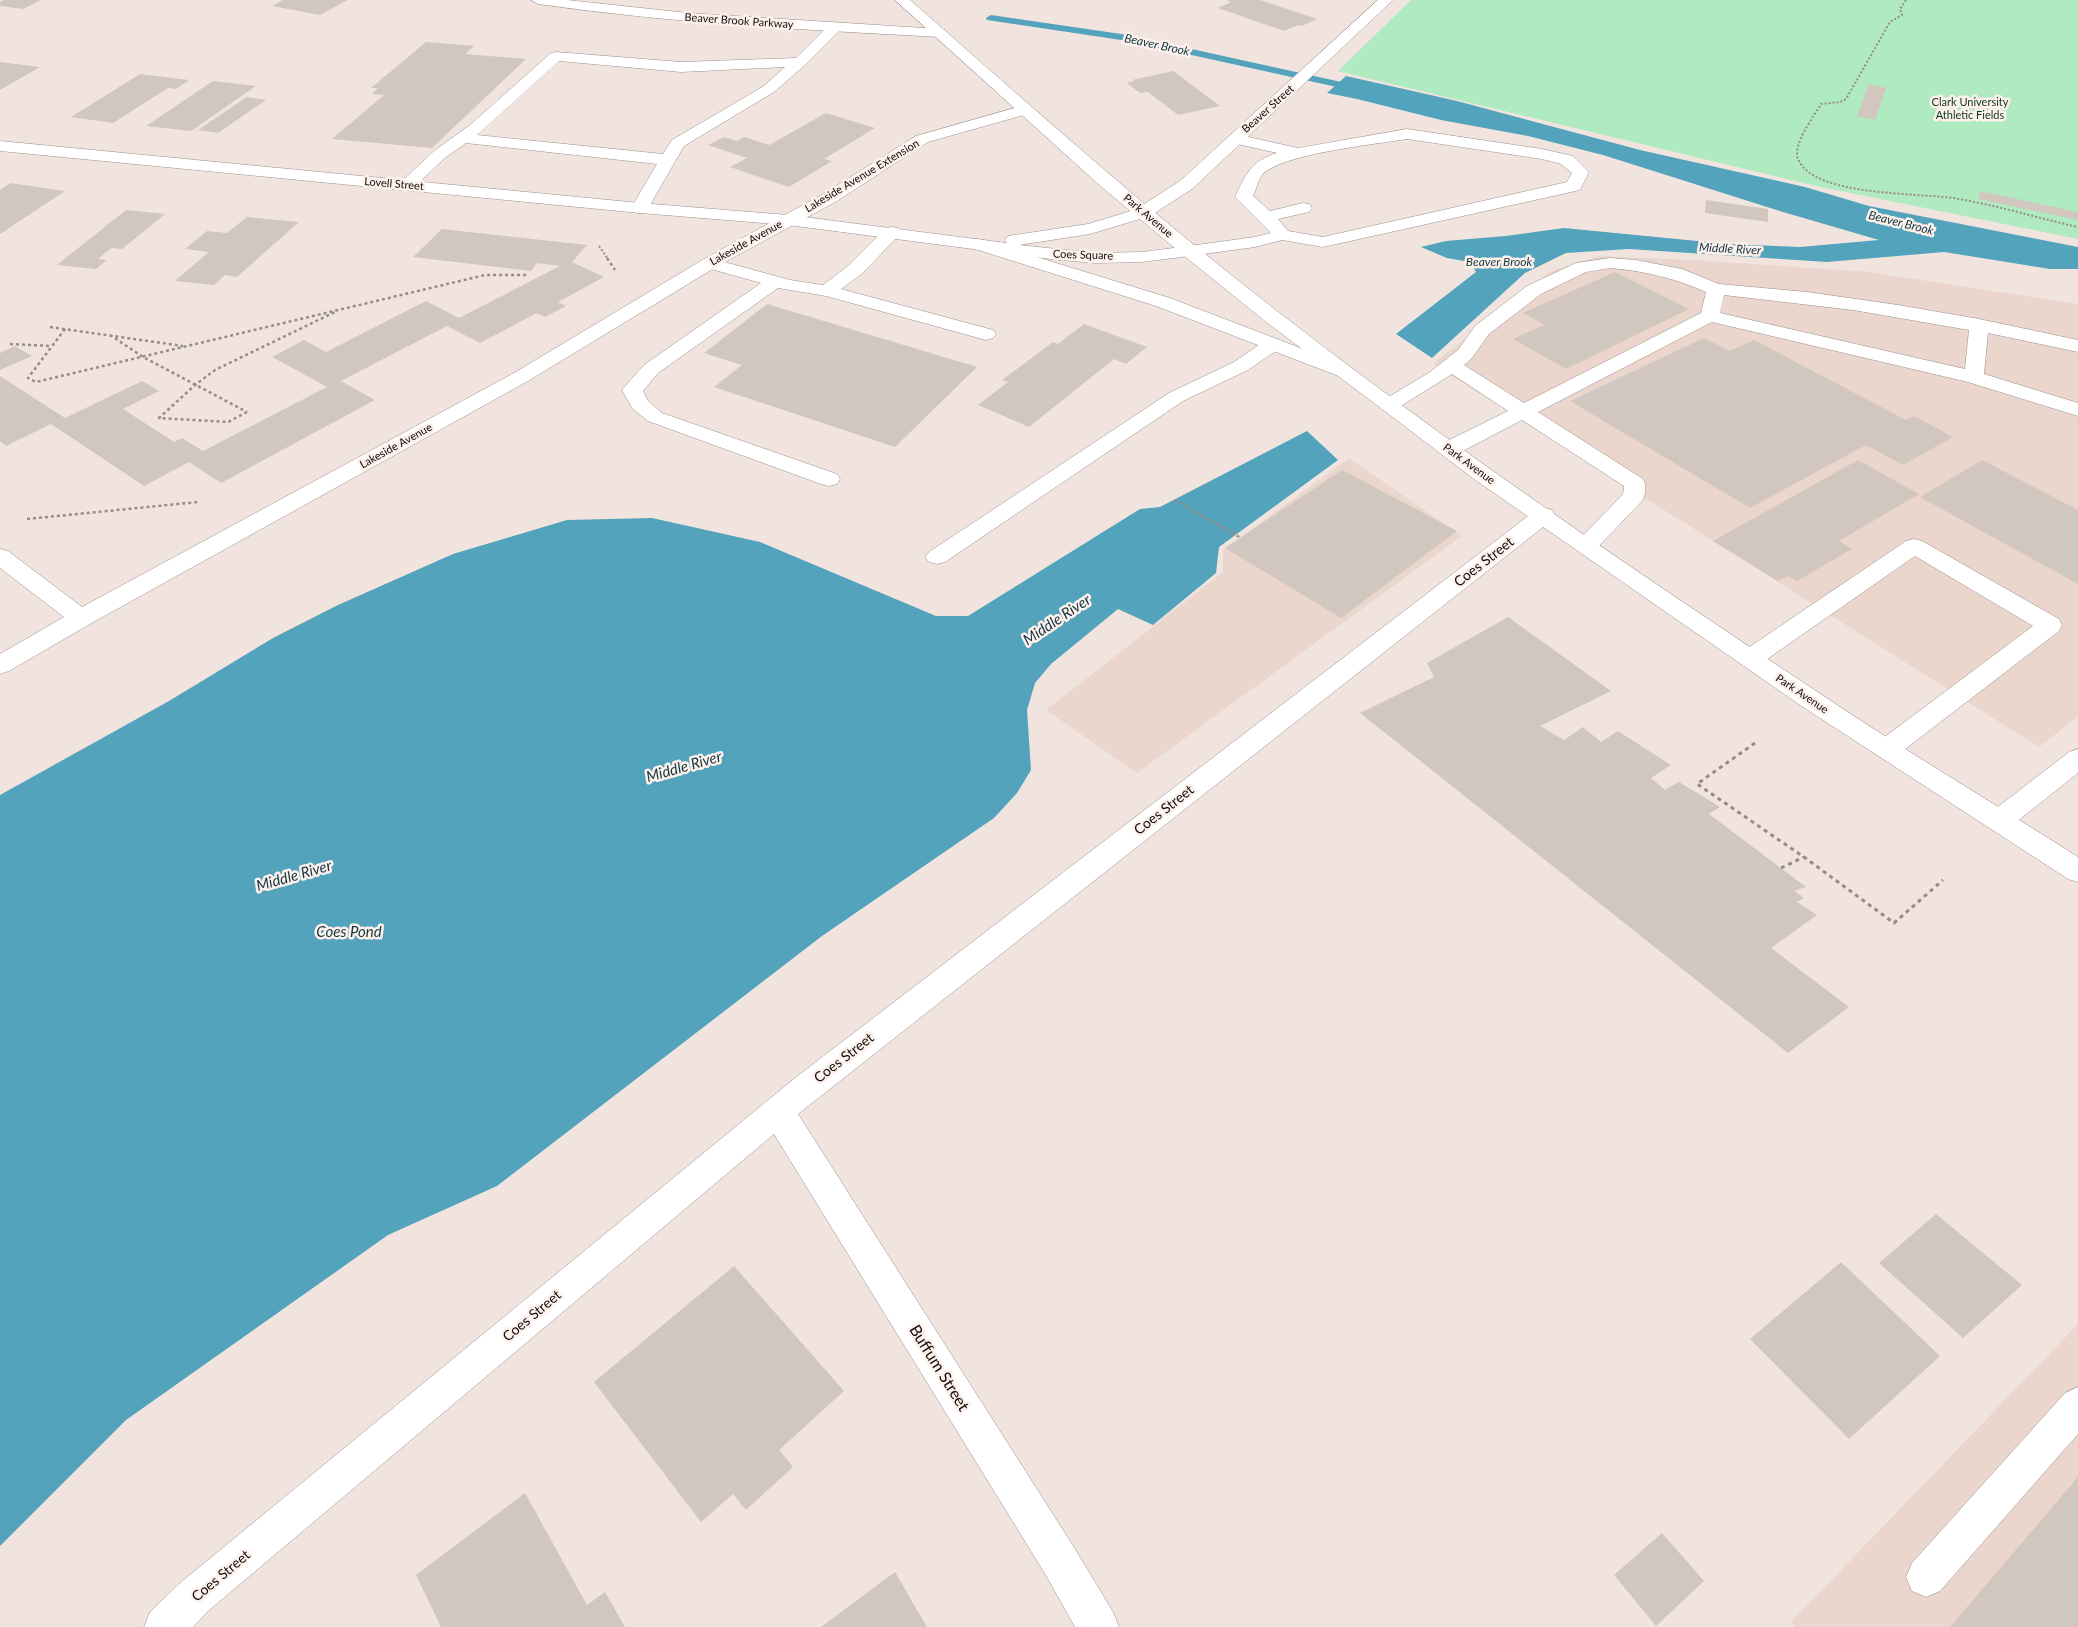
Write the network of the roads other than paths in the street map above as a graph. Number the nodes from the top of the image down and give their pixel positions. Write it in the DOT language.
graph roads {
  1 [pos="538,0"];
  2 [pos="902,0"];
  3 [pos="1386,0"];
  4 [pos="835,27"];
  5 [pos="940,34"];
  6 [pos="800,62"];
  7 [pos="1025,110"];
  8 [pos="463,138"];
  9 [pos="1235,139"];
  10 [pos="0,146"];
  11 [pos="1298,153"];
  12 [pos="1542,154"];
  13 [pos="668,160"];
  14 [pos="1499,162"];
  15 [pos="406,186"];
  16 [pos="640,208"];
  17 [pos="1303,208"];
  18 [pos="1144,212"];
  19 [pos="1267,217"];
  20 [pos="788,220"];
  21 [pos="892,232"];
  22 [pos="1282,235"];
  23 [pos="978,244"];
  24 [pos="1189,251"];
  25 [pos="710,263"];
  26 [pos="776,281"];
  27 [pos="1716,288"];
  28 [pos="827,291"];
  29 [pos="1710,316"];
  30 [pos="1979,325"];
  31 [pos="986,334"];
  32 [pos="1273,344"];
  33 [pos="2078,346"];
  34 [pos="1451,365"];
  35 [pos="1343,371"];
  36 [pos="1974,377"];
  37 [pos="1389,405"];
  38 [pos="2078,410"];
  39 [pos="1524,411"];
  40 [pos="1449,449"];
  41 [pos="829,479"];
  42 [pos="1544,515"];
  43 [pos="1587,545"];
  44 [pos="0,556"];
  45 [pos="936,557"];
  46 [pos="81,618"];
  47 [pos="1751,658"];
  48 [pos="0,665"];
  49 [pos="1887,749"];
  50 [pos="2078,759"];
  51 [pos="2000,820"];
  52 [pos="2078,871"];
  53 [pos="778,1111"];
  54 [pos="2078,1406"];
  55 [pos="1926,1577"];
  56 [pos="165,1627"];
  57 [pos="1098,1627"];
  1 -- 4 [label="main road, Beaver Brook Parkway"];
  2 -- 5 [label="main road, Park Avenue"];
  3 -- 9 [label="main road, Beaver Street"];
  4 -- 5 [label="main road, Beaver Brook Parkway"];
  4 -- 6 [label="main road"];
  5 -- 7 [label="main road, Park Avenue"];
  6 -- 8 [label="main road"];
  6 -- 13 [label="main road"];
  7 -- 18 [label="main road, Park Avenue"];
  7 -- 20 [label="main road, Lakeside Avenue Extension"];
  8 -- 13 [label="main road"];
  8 -- 15 [label="main road"];
  9 -- 11 [label="main road"];
  9 -- 18 [label="main road, Beaver Street"];
  10 -- 15 [label="main road, Lovell Street"];
  11 -- 12 [label="main road"];
  11 -- 19 [label="main road"];
  12 -- 14 [label="main road"];
  12 -- 22 [label="main road"];
  13 -- 16 [label="main road"];
  15 -- 16 [label="main road, Lovell Street"];
  16 -- 20 [label="main road, Lovell Street"];
  17 -- 19 [label="main road"];
  18 -- 23 [label="main road, Coes Square"];
  18 -- 24 [label="main road, Park Avenue"];
  19 -- 22 [label="main road"];
  20 -- 21 [label="main road, Coes Square"];
  20 -- 25 [label="main road, Lakeside Avenue"];
  21 -- 23 [label="main road, Coes Square"];
  21 -- 28 [label="main road"];
  22 -- 24 [label="main road, Coes Square"];
  23 -- 24 [label="main road, Coes Square"];
  23 -- 32 [label="main road"];
  24 -- 35 [label="main road, Park Avenue"];
  25 -- 26 [label="main road"];
  25 -- 46 [label="main road, Lakeside Avenue"];
  26 -- 28 [label="main road"];
  26 -- 41 [label="main road"];
  27 -- 29 [label="main road"];
  27 -- 30 [label="main road"];
  27 -- 34 [label="main road"];
  28 -- 31 [label="main road"];
  29 -- 36 [label="main road"];
  29 -- 39 [label="main road"];
  30 -- 33 [label="main road"];
  30 -- 36 [label="main road"];
  32 -- 35 [label="main road"];
  32 -- 45 [label="main road"];
  34 -- 37 [label="main road"];
  34 -- 39 [label="main road"];
  35 -- 37 [label="main road, Park Avenue"];
  36 -- 38 [label="main road"];
  37 -- 40 [label="main road, Park Avenue"];
  39 -- 40 [label="main road"];
  39 -- 43 [label="main road"];
  40 -- 42 [label="main road, Park Avenue"];
  42 -- 43 [label="main road, Park Avenue"];
  42 -- 53 [label="main road, Coes Street"];
  43 -- 47 [label="main road, Park Avenue"];
  44 -- 46 [label="main road"];
  46 -- 48 [label="main road, Lakeside Avenue"];
  47 -- 49 [label="main road, Park Avenue"];
  47 -- 49 [label="main road"];
  49 -- 51 [label="main road, Park Avenue"];
  50 -- 51 [label="main road"];
  51 -- 52 [label="main road, Park Avenue"];
  53 -- 56 [label="main road, Coes Street"];
  53 -- 57 [label="main road, Buffum Street"];
  54 -- 55 [label="main road"];
}
